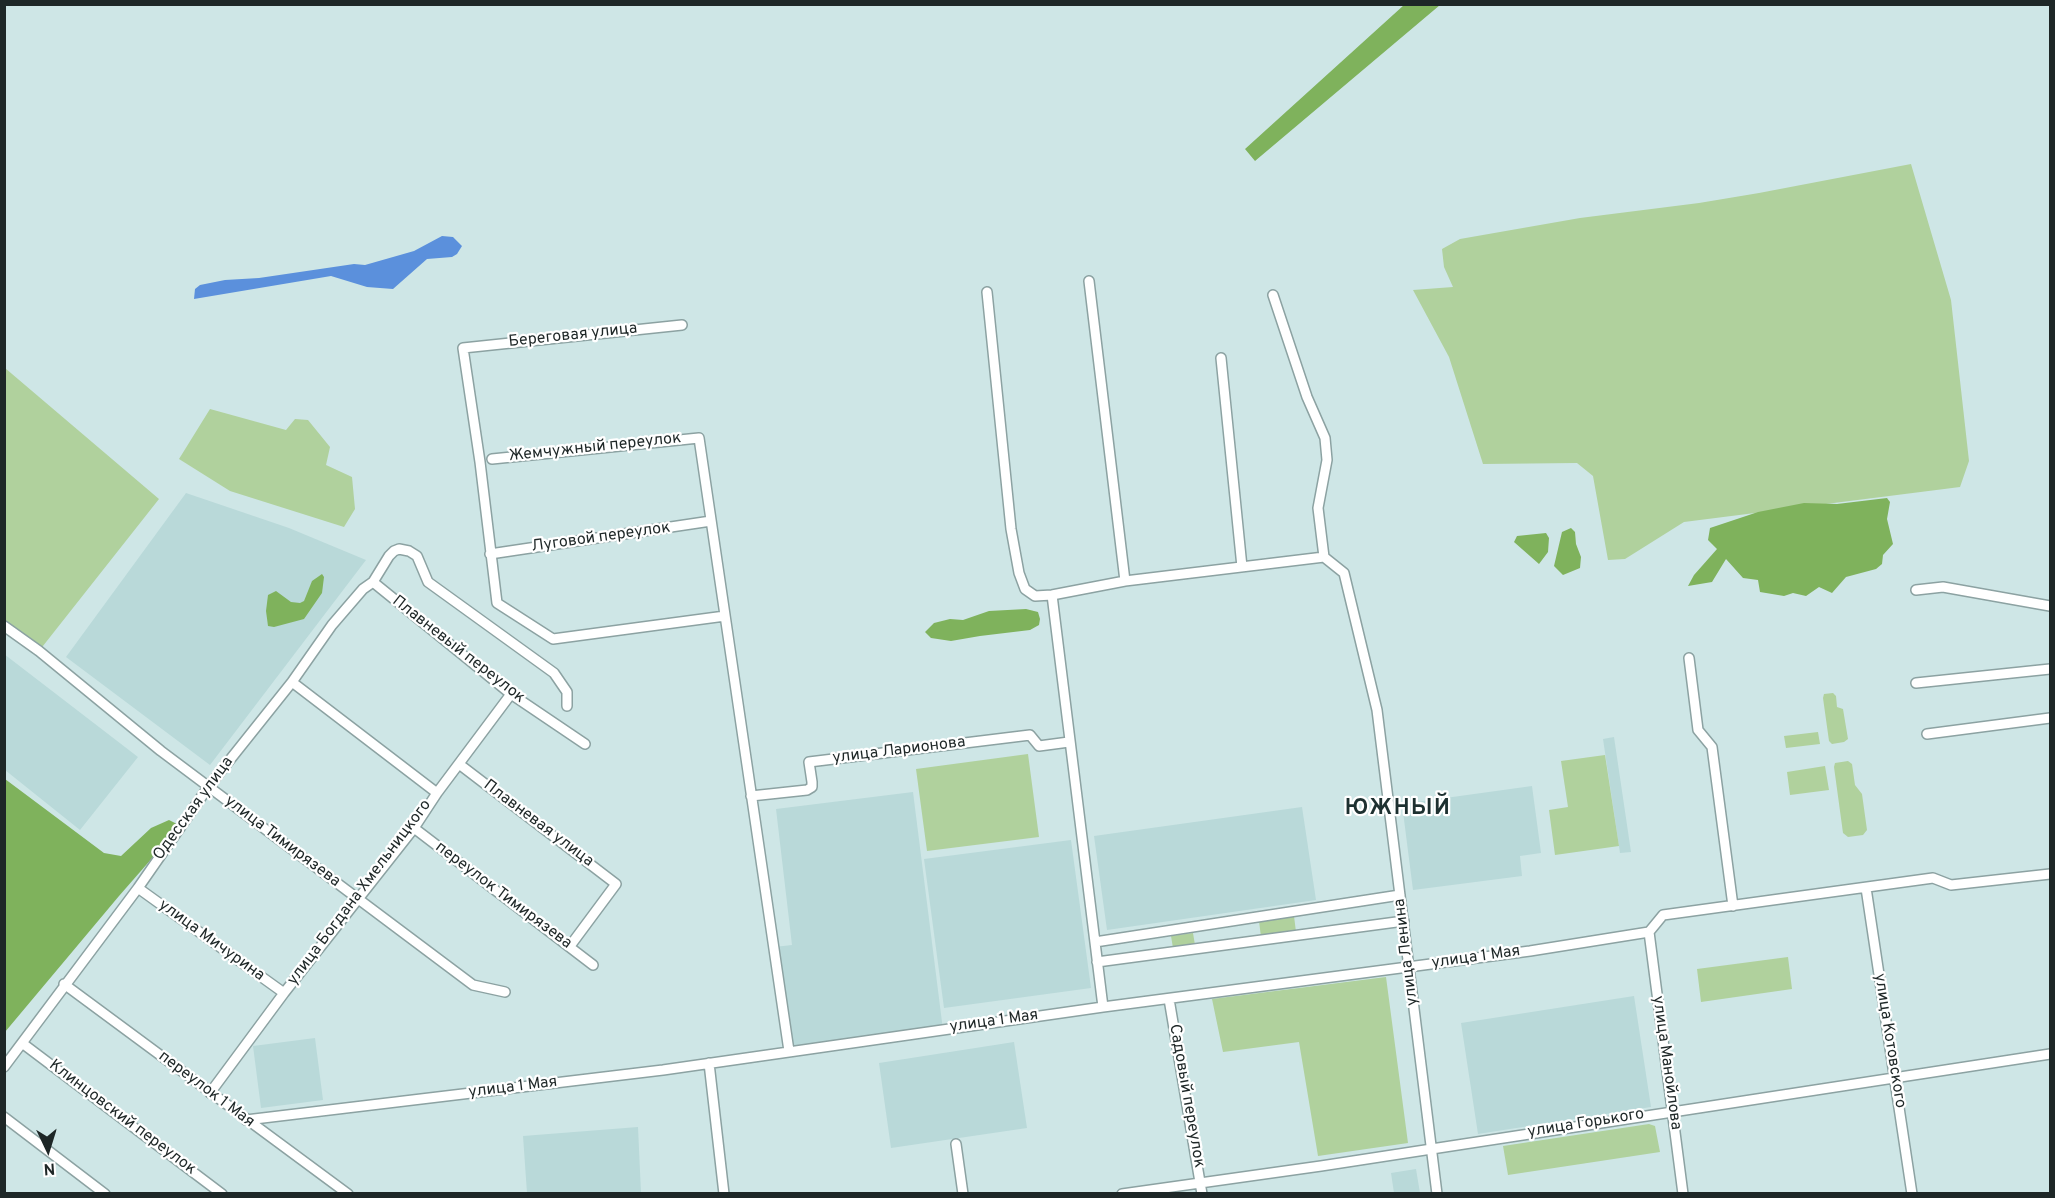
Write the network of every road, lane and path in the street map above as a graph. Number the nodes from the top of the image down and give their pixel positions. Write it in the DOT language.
graph roads {
  1 [pos="1089,281"];
  2 [pos="987,292"];
  3 [pos="1273,295"];
  4 [pos="682,325"];
  5 [pos="1221,358"];
  6 [pos="492,459"];
  7 [pos="711,521"];
  8 [pos="490,554"];
  9 [pos="1324,557"];
  10 [pos="1242,567"];
  11 [pos="1125,581"];
  12 [pos="373,582"];
  13 [pos="1916,590"];
  14 [pos="1052,595"];
  15 [pos="2050,606"];
  16 [pos="725,616"];
  17 [pos="4,626"];
  18 [pos="1689,658"];
  19 [pos="2050,669"];
  20 [pos="292,681"];
  21 [pos="1917,683"];
  22 [pos="511,694"];
  23 [pos="567,706"];
  24 [pos="2050,718"];
  25 [pos="1927,734"];
  26 [pos="1069,742"];
  27 [pos="585,744"];
  28 [pos="459,764"];
  29 [pos="209,786"];
  30 [pos="437,792"];
  31 [pos="751,796"];
  32 [pos="414,828"];
  33 [pos="2050,874"];
  34 [pos="138,888"];
  35 [pos="1866,888"];
  36 [pos="1400,895"];
  37 [pos="358,899"];
  38 [pos="1733,906"];
  39 [pos="1404,921"];
  40 [pos="1648,932"];
  41 [pos="1095,942"];
  42 [pos="570,946"];
  43 [pos="1097,962"];
  44 [pos="593,964"];
  45 [pos="1409,968"];
  46 [pos="64,984"];
  47 [pos="505,992"];
  48 [pos="284,993"];
  49 [pos="1169,999"];
  50 [pos="1102,1007"];
  51 [pos="22,1043"];
  52 [pos="789,1051"];
  53 [pos="2050,1054"];
  54 [pos="709,1063"];
  55 [pos="4,1067"];
  56 [pos="1896,1078"];
  57 [pos="210,1093"];
  58 [pos="1672,1111"];
  59 [pos="4,1118"];
  60 [pos="246,1120"];
  61 [pos="956,1144"];
  62 [pos="1430,1148"];
  63 [pos="1200,1183"];
  64 [pos="105,1194"];
  65 [pos="222,1194"];
  66 [pos="348,1194"];
  67 [pos="724,1194"];
  68 [pos="963,1194"];
  69 [pos="1122,1194"];
  70 [pos="1202,1194"];
  71 [pos="1437,1194"];
  72 [pos="1683,1194"];
  73 [pos="1912,1194"];
  1 -- 11 [label="street"];
  2 -- 14 [label="street"];
  3 -- 9 [label="street"];
  4 -- 8 [label="street, Береговая улица"];
  5 -- 10 [label="street"];
  6 -- 7 [label="street, Жемчужный переулок"];
  7 -- 8 [label="street, Луговой переулок"];
  7 -- 16 [label="street"];
  8 -- 16 [label="street"];
  9 -- 10 [label="street"];
  9 -- 36 [label="street, улица Ленина"];
  10 -- 11 [label="street"];
  11 -- 14 [label="street"];
  12 -- 20 [label="street, Одесская улица"];
  12 -- 22 [label="street, Плавневый переулок"];
  12 -- 23 [label="street, Одесская улица"];
  13 -- 15 [label="street"];
  14 -- 26 [label="street"];
  16 -- 31 [label="street"];
  17 -- 29 [label="street, улица Тимирязева"];
  18 -- 38 [label="street"];
  19 -- 21 [label="street"];
  20 -- 29 [label="street, Одесская улица"];
  20 -- 30 [label="street"];
  22 -- 27 [label="street, Плавневый переулок"];
  22 -- 28 [label="street, улица Богдана Хмельницкого"];
  24 -- 25 [label="street"];
  26 -- 31 [label="street, улица Ларионова"];
  26 -- 41 [label="street"];
  28 -- 30 [label="street, улица Богдана Хмельницкого"];
  28 -- 42 [label="street, Плавневая улица"];
  29 -- 34 [label="street, Одесская улица"];
  29 -- 37 [label="street, улица Тимирязева"];
  30 -- 32 [label="street, улица Богдана Хмельницкого"];
  31 -- 52 [label="street"];
  32 -- 37 [label="street, улица Богдана Хмельницкого"];
  32 -- 42 [label="street, переулок Тимирязева"];
  33 -- 35 [label="street, улица 1 Мая"];
  34 -- 46 [label="street, Одесская улица"];
  34 -- 48 [label="street, улица Мичурина"];
  35 -- 38 [label="street, улица 1 Мая"];
  35 -- 56 [label="street, улица Котовского"];
  36 -- 39 [label="street, улица Ленина"];
  36 -- 41 [label="street"];
  37 -- 47 [label="street, улица Тимирязева"];
  37 -- 48 [label="street, улица Богдана Хмельницкого"];
  38 -- 40 [label="street, улица 1 Мая"];
  39 -- 43 [label="street"];
  39 -- 45 [label="street, улица Ленина"];
  40 -- 45 [label="street, улица 1 Мая"];
  40 -- 58 [label="street, улица Манойлова"];
  41 -- 43 [label="street"];
  42 -- 44 [label="street, переулок Тимирязева"];
  43 -- 50 [label="street"];
  45 -- 49 [label="street, улица 1 Мая"];
  45 -- 62 [label="street, улица Ленина"];
  46 -- 51 [label="street, Одесская улица"];
  46 -- 57 [label="street, переулок 1 Мая"];
  48 -- 57 [label="street, улица Богдана Хмельницкого"];
  49 -- 50 [label="street, улица 1 Мая"];
  49 -- 63 [label="street, Садовый переулок"];
  50 -- 52 [label="street, улица 1 Мая"];
  51 -- 55 [label="street, Одесская улица"];
  51 -- 65 [label="street, Клинцовский переулок"];
  52 -- 54 [label="street, улица 1 Мая"];
  53 -- 56 [label="street, улица Горького"];
  54 -- 60 [label="street, улица 1 Мая"];
  54 -- 67 [label="street"];
  56 -- 58 [label="street, улица Горького"];
  56 -- 73 [label="street, улица Котовского"];
  57 -- 60 [label="street, переулок 1 Мая"];
  58 -- 62 [label="street, улица Горького"];
  58 -- 72 [label="street, улица Манойлова"];
  59 -- 64 [label="street"];
  60 -- 66 [label="street, переулок 1 Мая"];
  61 -- 68 [label="street"];
  62 -- 63 [label="street, улица Горького"];
  62 -- 71 [label="street, улица Ленина"];
  63 -- 69 [label="street, улица Горького"];
  63 -- 70 [label="street, Садовый переулок"];
}
